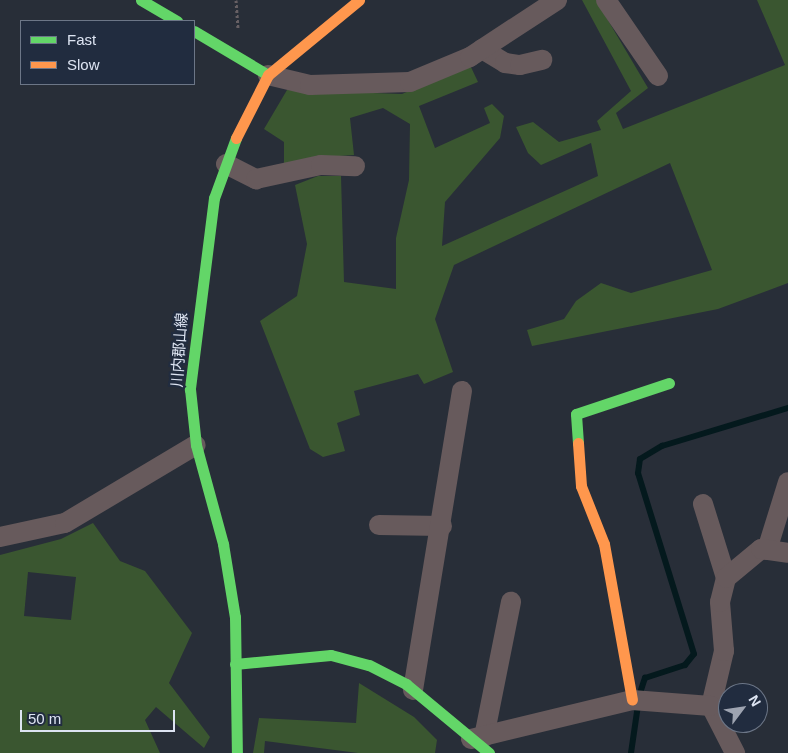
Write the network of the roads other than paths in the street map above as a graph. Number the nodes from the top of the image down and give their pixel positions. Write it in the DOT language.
graph roads {
  1 [pos="141,0"];
  2 [pos="360,0"];
  3 [pos="557,0"];
  4 [pos="606,0"];
  5 [pos="175,20"];
  6 [pos="195,32"];
  7 [pos="482,49"];
  8 [pos="542,60"];
  9 [pos="268,76"];
  10 [pos="658,76"];
  11 [pos="226,164"];
  12 [pos="355,166"];
  13 [pos="669,383"];
  14 [pos="462,391"];
  15 [pos="196,445"];
  16 [pos="788,482"];
  17 [pos="703,504"];
  18 [pos="379,525"];
  19 [pos="442,526"];
  20 [pos="0,537"];
  21 [pos="767,550"];
  22 [pos="788,553"];
  23 [pos="726,578"];
  24 [pos="511,602"];
  25 [pos="235,664"];
  26 [pos="413,690"];
  27 [pos="636,700"];
  28 [pos="711,706"];
  29 [pos="481,743"];
  30 [pos="237,753"];
  31 [pos="736,753"];
  1 -- 5 [label="main road"];
  2 -- 9 [label="main road, 川内郡山線"];
  3 -- 7 [label="street"];
  4 -- 10 [label="street"];
  6 -- 9 [label="main road"];
  7 -- 8 [label="street"];
  7 -- 9 [label="street"];
  9 -- 11 [label="main road, 川内郡山線"];
  11 -- 12 [label="street"];
  11 -- 15 [label="main road, 川内郡山線"];
  13 -- 27 [label="main road"];
  14 -- 19 [label="street"];
  15 -- 20 [label="street"];
  15 -- 25 [label="main road, 川内郡山線"];
  16 -- 21 [label="street"];
  17 -- 23 [label="street"];
  18 -- 19 [label="street"];
  19 -- 26 [label="street"];
  21 -- 22 [label="street"];
  21 -- 23 [label="street"];
  23 -- 28 [label="street"];
  24 -- 29 [label="street"];
  25 -- 26 [label="main road"];
  25 -- 30 [label="main road, 川内郡山線"];
  26 -- 29 [label="main road"];
  27 -- 28 [label="street"];
  27 -- 29 [label="street"];
  28 -- 31 [label="street"];
}
